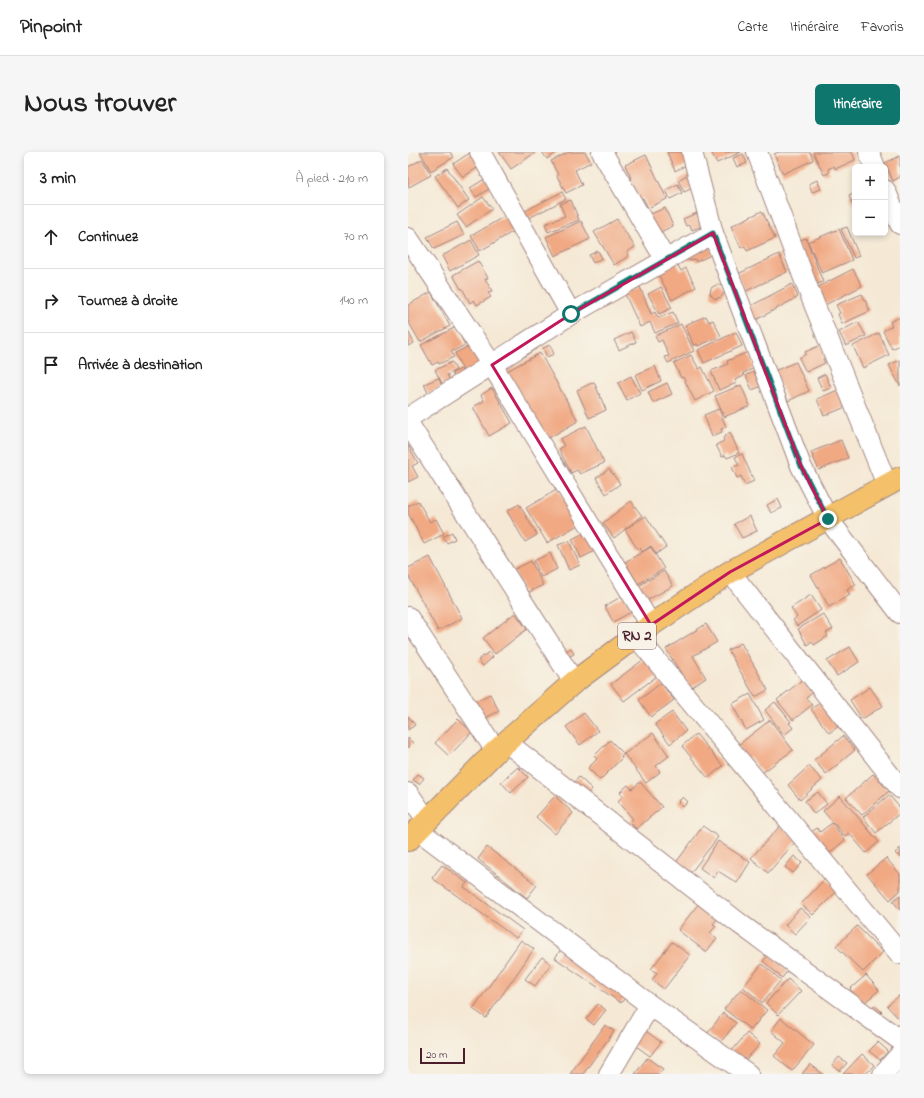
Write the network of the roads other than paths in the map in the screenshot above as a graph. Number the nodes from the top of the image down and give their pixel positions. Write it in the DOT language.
graph roads {
  1 [pos="480,152"];
  2 [pos="602,152"];
  3 [pos="692,152"];
  4 [pos="757,152"];
  5 [pos="869,152"];
  6 [pos="874,164"];
  7 [pos="888,197"];
  8 [pos="900,224"];
  9 [pos="713,233"];
  10 [pos="408,238"];
  11 [pos="665,259"];
  12 [pos="571,314"];
  13 [pos="492,364"];
  14 [pos="408,418"];
  15 [pos="408,423"];
  16 [pos="894,481"];
  17 [pos="828,519"];
  18 [pos="730,572"];
  19 [pos="900,613"];
  20 [pos="408,617"];
  21 [pos="643,631"];
  22 [pos="574,682"];
  23 [pos="501,746"];
  24 [pos="900,788"];
  25 [pos="408,793"];
  26 [pos="418,830"];
  27 [pos="900,954"];
  28 [pos="650,1005"];
  29 [pos="900,1040"];
  30 [pos="900,1055"];
  31 [pos="609,1074"];
  32 [pos="748,1074"];
  33 [pos="883,1074"];
  1 -- 12 [label="street"];
  2 -- 11 [label="street"];
  3 -- 9 [label="street"];
  4 -- 16 [label="street"];
  5 -- 6 [label="street"];
  7 -- 8 [label="street"];
  9 -- 11 [label="street"];
  9 -- 17 [label="street"];
  10 -- 13 [label="street"];
  11 -- 12 [label="street"];
  12 -- 13 [label="street"];
  13 -- 14 [label="street"];
  13 -- 21 [label="street"];
  15 -- 22 [label="street"];
  16 -- 17 [label="highway, RN 2"];
  17 -- 18 [label="highway, RN 2"];
  17 -- 19 [label="street"];
  18 -- 21 [label="highway, RN 2"];
  18 -- 24 [label="street"];
  20 -- 23 [label="street"];
  21 -- 22 [label="highway, RN 2"];
  21 -- 27 [label="street"];
  22 -- 23 [label="highway, RN 2"];
  23 -- 26 [label="highway, RN 2"];
  23 -- 29 [label="street"];
  25 -- 26 [label="street"];
  26 -- 28 [label="street"];
  28 -- 31 [label="street"];
  28 -- 32 [label="street"];
  30 -- 33 [label="street"];
}
